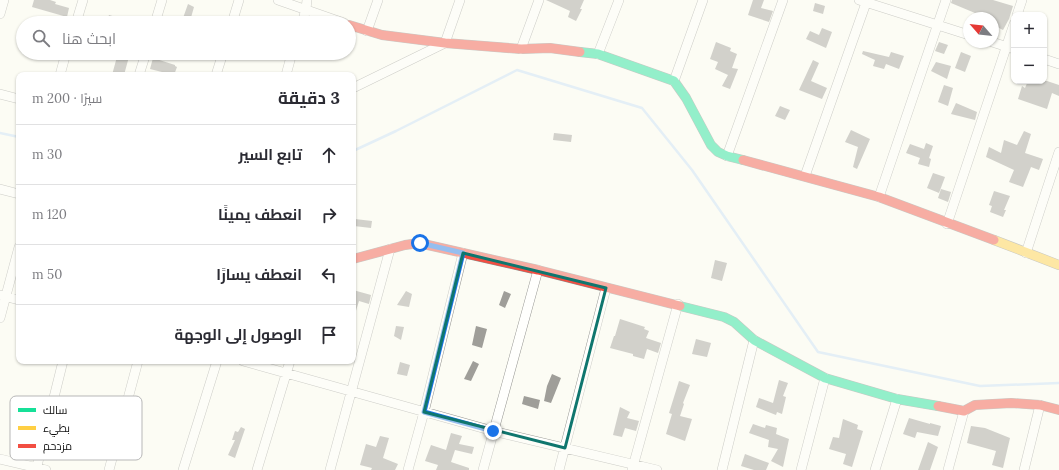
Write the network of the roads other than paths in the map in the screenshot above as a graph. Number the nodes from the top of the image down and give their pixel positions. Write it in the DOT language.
graph roads {
  1 [pos="4,0"];
  2 [pos="83,0"];
  3 [pos="162,0"];
  4 [pos="239,0"];
  5 [pos="278,0"];
  6 [pos="378,0"];
  7 [pos="460,0"];
  8 [pos="539,0"];
  9 [pos="619,0"];
  10 [pos="703,0"];
  11 [pos="783,0"];
  12 [pos="946,0"];
  13 [pos="1022,0"];
  14 [pos="864,1"];
  15 [pos="307,4"];
  16 [pos="1018,12"];
  17 [pos="0,14"];
  18 [pos="78,16"];
  19 [pos="157,16"];
  20 [pos="234,16"];
  21 [pos="304,16"];
  22 [pos="330,16"];
  23 [pos="938,25"];
  24 [pos="356,27"];
  25 [pos="367,31"];
  26 [pos="963,33"];
  27 [pos="445,43"];
  28 [pos="999,44"];
  29 [pos="1010,48"];
  30 [pos="522,49"];
  31 [pos="598,54"];
  32 [pos="64,60"];
  33 [pos="144,60"];
  34 [pos="221,60"];
  35 [pos="290,60"];
  36 [pos="1047,60"];
  37 [pos="1059,64"];
  38 [pos="61,72"];
  39 [pos="141,72"];
  40 [pos="217,72"];
  41 [pos="287,72"];
  42 [pos="674,81"];
  43 [pos="356,87"];
  44 [pos="0,94"];
  45 [pos="16,98"];
  46 [pos="1059,152"];
  47 [pos="727,156"];
  48 [pos="805,176"];
  49 [pos="0,189"];
  50 [pos="16,193"];
  51 [pos="878,197"];
  52 [pos="947,224"];
  53 [pos="390,249"];
  54 [pos="356,253"];
  55 [pos="463,253"];
  56 [pos="1026,253"];
  57 [pos="368,255"];
  58 [pos="16,256"];
  59 [pos="356,258"];
  60 [pos="1059,265"];
  61 [pos="538,270"];
  62 [pos="606,288"];
  63 [pos="3,296"];
  64 [pos="16,299"];
  65 [pos="678,304"];
  66 [pos="0,318"];
  67 [pos="754,340"];
  68 [pos="62,364"];
  69 [pos="137,364"];
  70 [pos="216,364"];
  71 [pos="254,364"];
  72 [pos="289,364"];
  73 [pos="287,373"];
  74 [pos="825,378"];
  75 [pos="351,392"];
  76 [pos="54,396"];
  77 [pos="129,396"];
  78 [pos="897,399"];
  79 [pos="1040,405"];
  80 [pos="1059,410"];
  81 [pos="964,411"];
  82 [pos="424,412"];
  83 [pos="493,431"];
  84 [pos="565,448"];
  85 [pos="0,459"];
  86 [pos="112,460"];
  87 [pos="632,467"];
  88 [pos="36,469"];
  89 [pos="46,470"];
  90 [pos="109,470"];
  91 [pos="183,470"];
  92 [pos="257,470"];
  93 [pos="330,470"];
  94 [pos="408,470"];
  95 [pos="483,470"];
  96 [pos="559,470"];
  97 [pos="656,470"];
  98 [pos="722,470"];
  99 [pos="801,470"];
  100 [pos="875,470"];
  101 [pos="948,470"];
  102 [pos="1024,470"];
  1 -- 17 [label="street"];
  2 -- 18 [label="street"];
  3 -- 19 [label="street"];
  4 -- 20 [label="street"];
  5 -- 15 [label="street"];
  6 -- 25 [label="street"];
  7 -- 27 [label="street"];
  8 -- 30 [label="street"];
  9 -- 31 [label="street"];
  10 -- 42 [label="street"];
  11 -- 47 [label="street"];
  12 -- 23 [label="street"];
  13 -- 16 [label="street"];
  14 -- 23 [label="street"];
  14 -- 48 [label="street"];
  15 -- 21 [label="street"];
  15 -- 22 [label="street"];
  23 -- 26 [label="street"];
  23 -- 51 [label="street"];
  24 -- 25 [label="street"];
  25 -- 27 [label="street"];
  27 -- 30 [label="street"];
  27 -- 43 [label="street"];
  28 -- 29 [label="street"];
  29 -- 52 [label="street"];
  30 -- 31 [label="street"];
  31 -- 42 [label="street"];
  32 -- 38 [label="street"];
  33 -- 39 [label="street"];
  34 -- 40 [label="street"];
  35 -- 41 [label="street"];
  36 -- 37 [label="street"];
  42 -- 47 [label="street"];
  44 -- 45 [label="street"];
  46 -- 56 [label="street"];
  47 -- 48 [label="street"];
  48 -- 51 [label="street"];
  49 -- 50 [label="street"];
  51 -- 52 [label="street"];
  52 -- 56 [label="street"];
  53 -- 55 [label="street"];
  53 -- 57 [label="street"];
  53 -- 75 [label="street"];
  54 -- 57 [label="street"];
  55 -- 61 [label="street"];
  55 -- 82 [label="street"];
  56 -- 60 [label="street"];
  57 -- 59 [label="street"];
  58 -- 63 [label="street"];
  61 -- 62 [label="street"];
  61 -- 83 [label="street"];
  62 -- 65 [label="street"];
  62 -- 84 [label="street"];
  63 -- 64 [label="street"];
  63 -- 66 [label="street"];
  65 -- 67 [label="street"];
  65 -- 87 [label="street"];
  67 -- 74 [label="street"];
  67 -- 98 [label="street"];
  68 -- 76 [label="street"];
  69 -- 77 [label="street"];
  70 -- 91 [label="street"];
  71 -- 73 [label="street"];
  72 -- 73 [label="street"];
  73 -- 75 [label="street"];
  73 -- 92 [label="street"];
  74 -- 78 [label="street"];
  74 -- 99 [label="street"];
  75 -- 82 [label="street"];
  75 -- 93 [label="street"];
  78 -- 81 [label="street"];
  78 -- 100 [label="street"];
  79 -- 80 [label="street"];
  79 -- 81 [label="street"];
  79 -- 102 [label="street"];
  81 -- 101 [label="street"];
  82 -- 83 [label="street"];
  82 -- 94 [label="street"];
  83 -- 84 [label="street"];
  83 -- 95 [label="street"];
  84 -- 87 [label="street"];
  84 -- 96 [label="street"];
  85 -- 88 [label="street"];
  86 -- 90 [label="street"];
  87 -- 97 [label="street"];
  88 -- 89 [label="street"];
}
